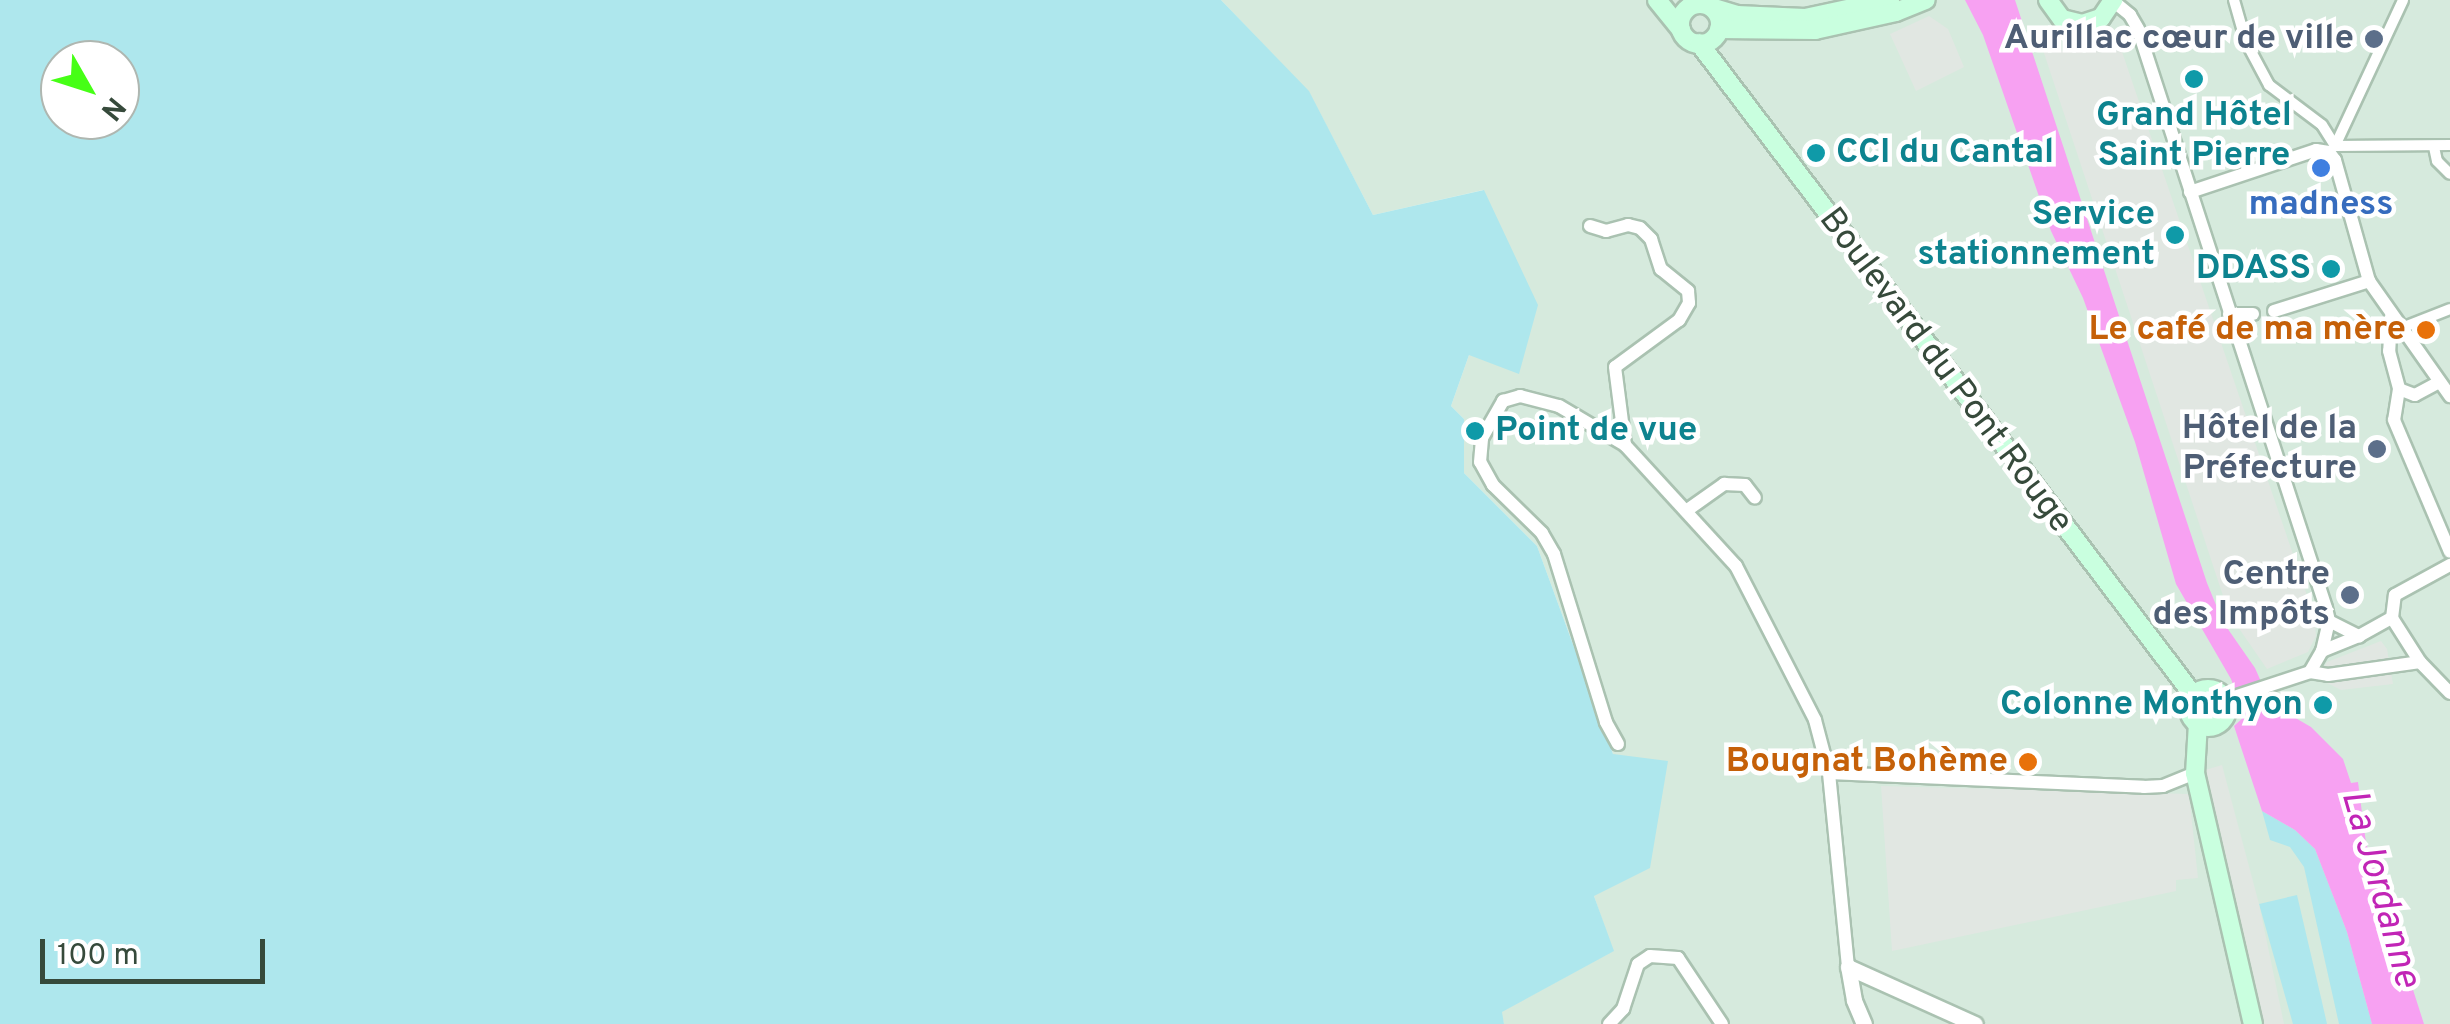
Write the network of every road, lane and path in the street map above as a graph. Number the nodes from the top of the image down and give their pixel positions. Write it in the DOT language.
graph roads {
  1 [pos="1657,0"];
  2 [pos="1926,0"];
  3 [pos="2048,0"];
  4 [pos="2234,0"];
  5 [pos="2403,0"];
  6 [pos="2113,1"];
  7 [pos="1698,4"];
  8 [pos="1895,6"];
  9 [pos="1804,9"];
  10 [pos="1849,11"];
  11 [pos="1741,28"];
  12 [pos="1828,28"];
  13 [pos="1719,29"];
  14 [pos="1682,30"];
  15 [pos="1699,44"];
  16 [pos="2450,145"];
  17 [pos="2434,147"];
  18 [pos="2332,149"];
  19 [pos="2450,174"];
  20 [pos="2190,192"];
  21 [pos="1590,226"];
  22 [pos="2369,281"];
  23 [pos="2450,309"];
  24 [pos="2274,311"];
  25 [pos="2229,314"];
  26 [pos="2252,314"];
  27 [pos="2391,317"];
  28 [pos="2404,327"];
  29 [pos="2439,382"];
  30 [pos="2399,389"];
  31 [pos="2450,396"];
  32 [pos="1625,445"];
  33 [pos="1755,498"];
  34 [pos="1686,511"];
  35 [pos="2450,552"];
  36 [pos="2450,564"];
  37 [pos="2392,618"];
  38 [pos="2329,621"];
  39 [pos="2359,636"];
  40 [pos="2322,651"];
  41 [pos="2420,662"];
  42 [pos="2310,672"];
  43 [pos="2450,693"];
  44 [pos="2194,696"];
  45 [pos="2230,698"];
  46 [pos="2198,723"];
  47 [pos="1618,744"];
  48 [pos="1830,773"];
  49 [pos="2195,773"];
  50 [pos="1848,967"];
  51 [pos="1609,1024"];
  52 [pos="1722,1024"];
  53 [pos="1864,1024"];
  54 [pos="1975,1024"];
  55 [pos="2253,1024"];
  1 -- 14 [label="main road"];
  2 -- 8 [label="main road"];
  3 -- 6 [label="main road"];
  4 -- 18 [label="street"];
  5 -- 18 [label="street"];
  6 -- 20 [label="street"];
  7 -- 9 [label="main road"];
  7 -- 13 [label="main road"];
  7 -- 14 [label="main road"];
  8 -- 10 [label="main road"];
  8 -- 12 [label="main road"];
  9 -- 10 [label="main road"];
  9 -- 11 [label="main road"];
  10 -- 12 [label="main road"];
  11 -- 12 [label="main road"];
  11 -- 13 [label="main road"];
  13 -- 15 [label="main road"];
  14 -- 15 [label="main road"];
  15 -- 44 [label="main road, Boulevard du Pont Rouge"];
  16 -- 17 [label="street"];
  17 -- 18 [label="street"];
  17 -- 19 [label="street"];
  18 -- 20 [label="street"];
  18 -- 22 [label="street"];
  20 -- 25 [label="street"];
  21 -- 32 [label="street"];
  22 -- 24 [label="street"];
  22 -- 27 [label="street"];
  23 -- 28 [label="street"];
  25 -- 26 [label="street"];
  25 -- 38 [label="street"];
  27 -- 28 [label="street"];
  27 -- 30 [label="street"];
  28 -- 29 [label="street"];
  29 -- 30 [label="street"];
  29 -- 31 [label="street"];
  30 -- 35 [label="street"];
  32 -- 34 [label="street"];
  32 -- 47 [label="street"];
  33 -- 34 [label="street"];
  34 -- 48 [label="street"];
  36 -- 37 [label="street"];
  37 -- 39 [label="street"];
  37 -- 41 [label="street"];
  38 -- 39 [label="street"];
  38 -- 40 [label="street"];
  39 -- 40 [label="street"];
  40 -- 42 [label="street"];
  41 -- 42 [label="street"];
  41 -- 43 [label="street"];
  42 -- 45 [label="street"];
  44 -- 45 [label="main road"];
  44 -- 46 [label="main road"];
  45 -- 46 [label="main road"];
  46 -- 49 [label="main road"];
  48 -- 49 [label="street"];
  48 -- 50 [label="street"];
  49 -- 55 [label="main road"];
  50 -- 53 [label="street"];
  50 -- 54 [label="street"];
  51 -- 52 [label="street"];
}
